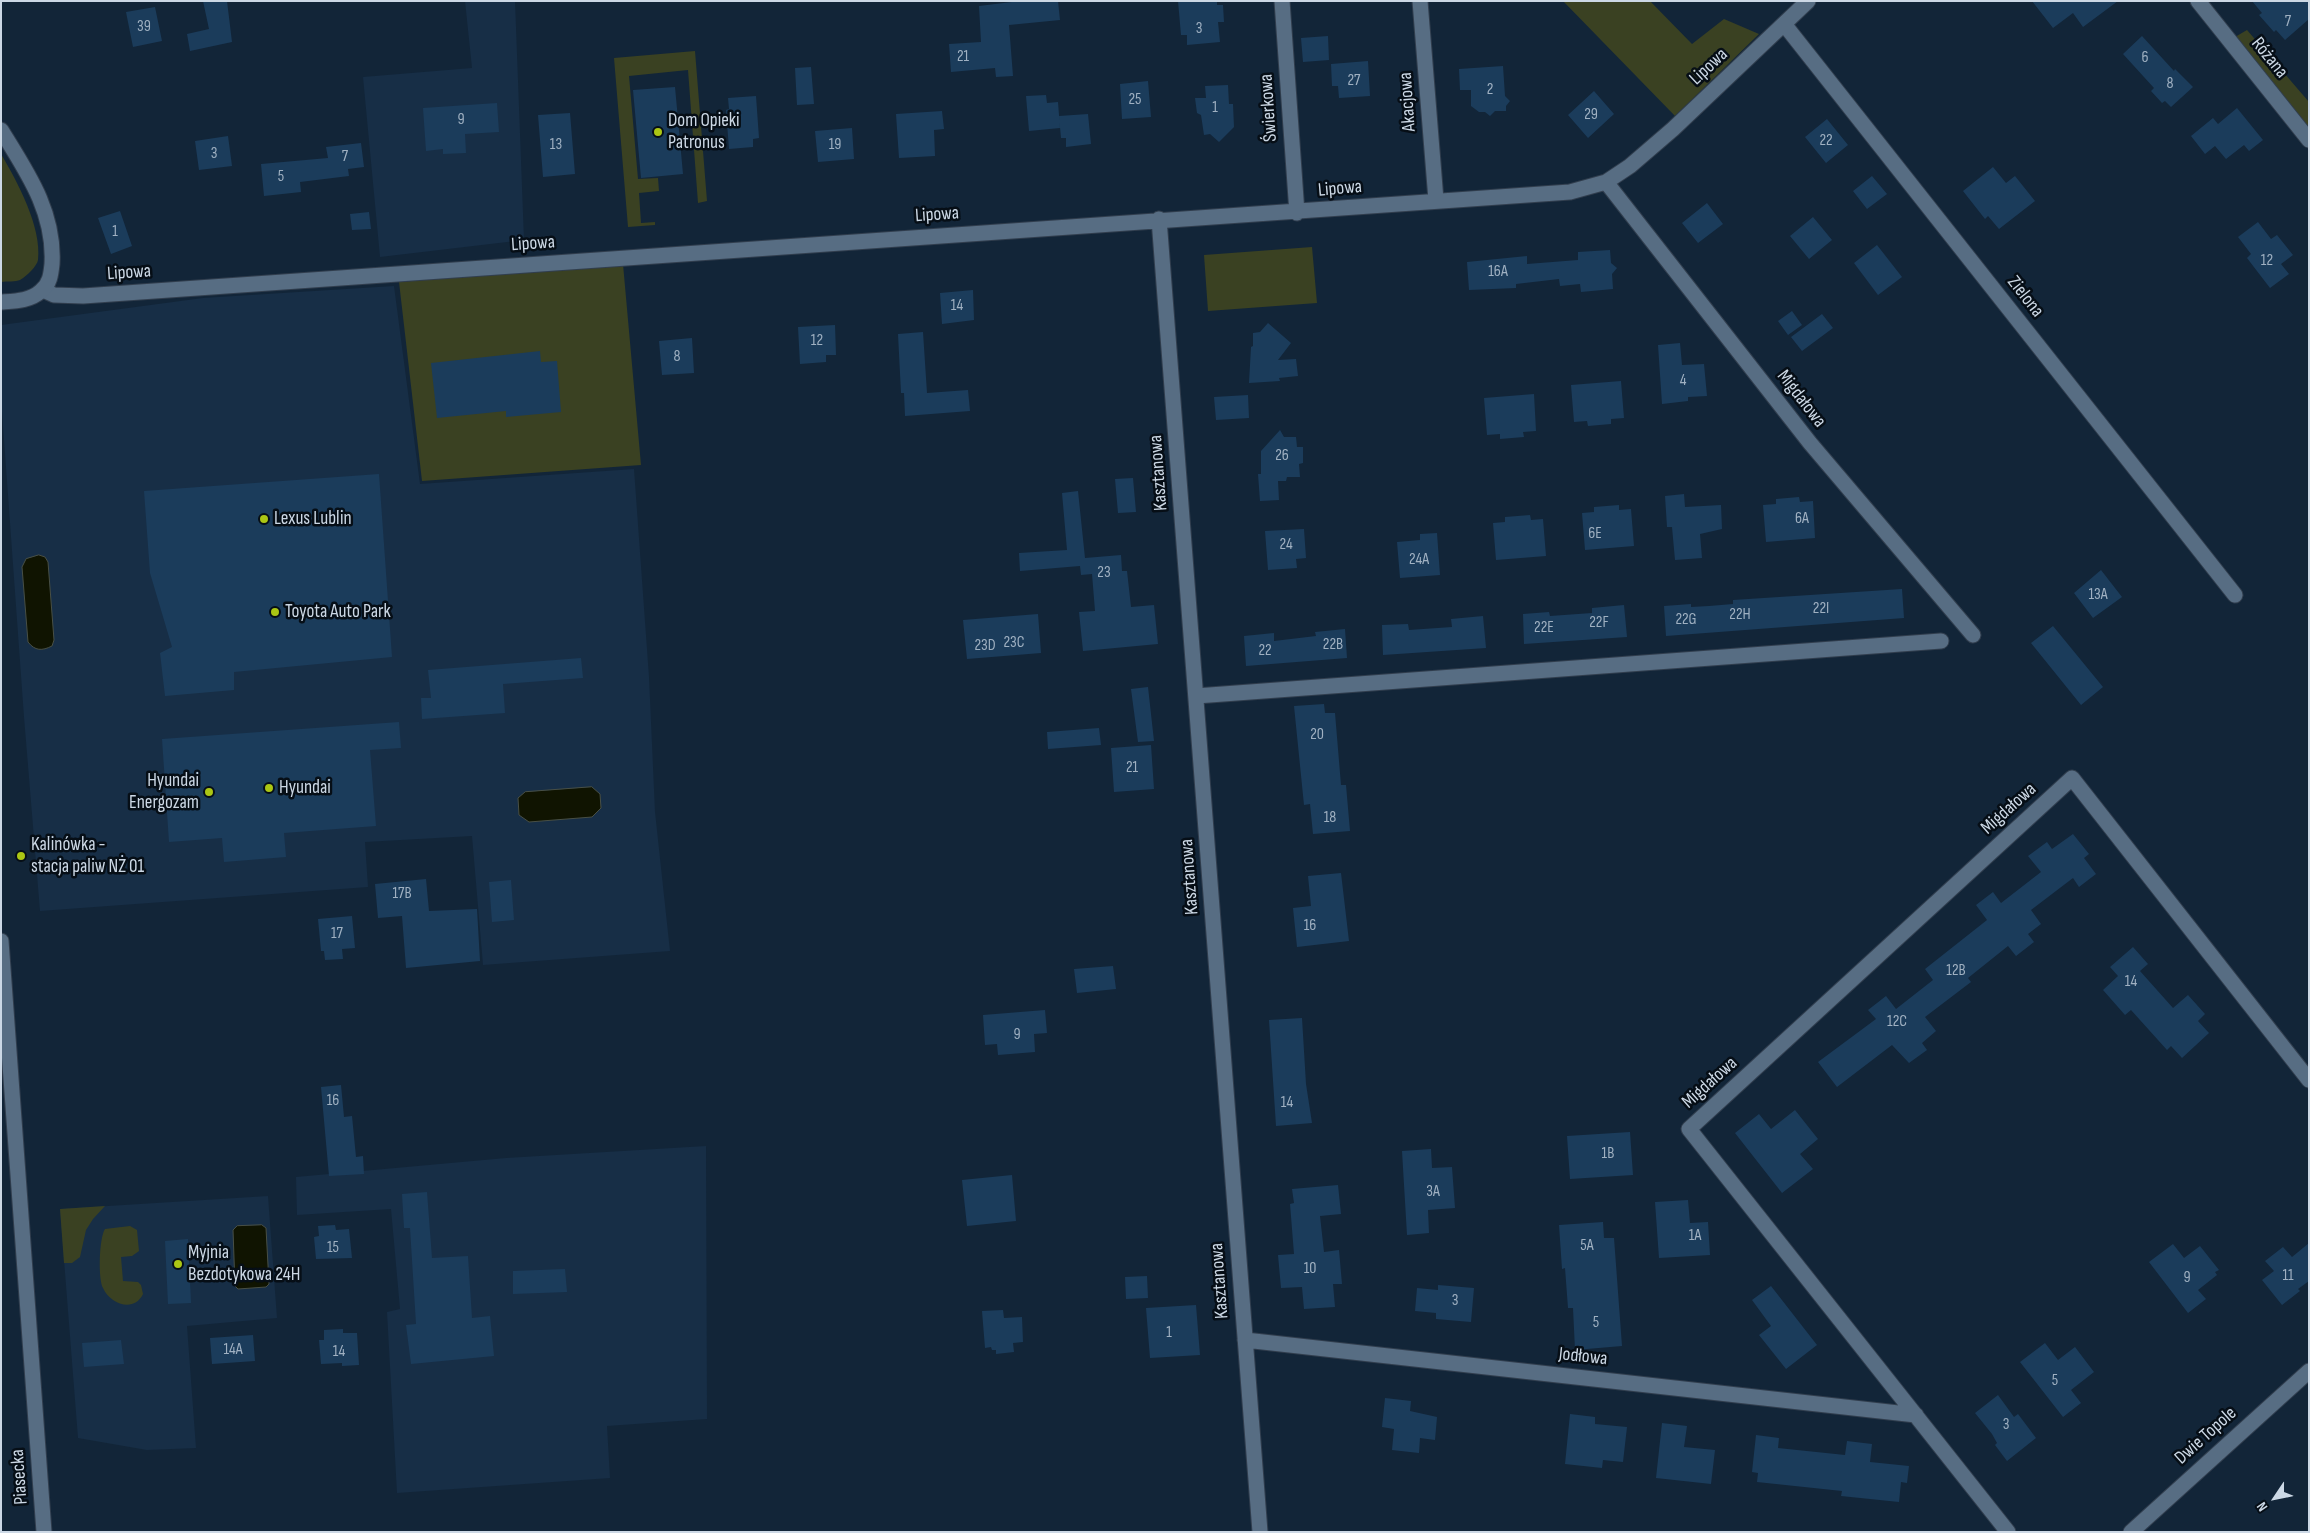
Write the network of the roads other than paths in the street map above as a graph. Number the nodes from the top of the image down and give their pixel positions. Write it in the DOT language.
graph roads {
  1 [pos="1282,1"];
  2 [pos="1420,1"];
  3 [pos="1808,1"];
  4 [pos="2198,1"];
  5 [pos="1784,24"];
  6 [pos="1,130"];
  7 [pos="2309,140"];
  8 [pos="1606,182"];
  9 [pos="1436,200"];
  10 [pos="1297,213"];
  11 [pos="1159,219"];
  12 [pos="43,290"];
  13 [pos="1,302"];
  14 [pos="2235,595"];
  15 [pos="1973,635"];
  16 [pos="1941,641"];
  17 [pos="1196,696"];
  18 [pos="1,941"];
  19 [pos="2309,1080"];
  20 [pos="1245,1340"];
  21 [pos="2309,1371"];
  22 [pos="1916,1415"];
  23 [pos="44,1532"];
  24 [pos="1260,1532"];
  25 [pos="2008,1532"];
  26 [pos="2131,1532"];
  1 -- 10 [label="street, Świerkowa"];
  2 -- 9 [label="street, Akacjowa"];
  3 -- 5 [label="street, Lipowa"];
  4 -- 7 [label="street, Różana"];
  5 -- 8 [label="street, Lipowa"];
  5 -- 14 [label="street, Zielona"];
  6 -- 12 [label="street"];
  8 -- 9 [label="street, Lipowa"];
  8 -- 15 [label="street, Migdałowa"];
  9 -- 10 [label="street, Lipowa"];
  10 -- 11 [label="street, Lipowa"];
  11 -- 12 [label="street, Lipowa"];
  11 -- 17 [label="street, Kasztanowa"];
  12 -- 13 [label="street"];
  16 -- 17 [label="street"];
  17 -- 20 [label="street, Kasztanowa"];
  18 -- 23 [label="street, Piasecka"];
  19 -- 22 [label="street, Migdałowa"];
  20 -- 22 [label="street, Jodłowa"];
  20 -- 24 [label="street, Kasztanowa"];
  21 -- 26 [label="street, Dwie Topole"];
  22 -- 25 [label="street"];
}
